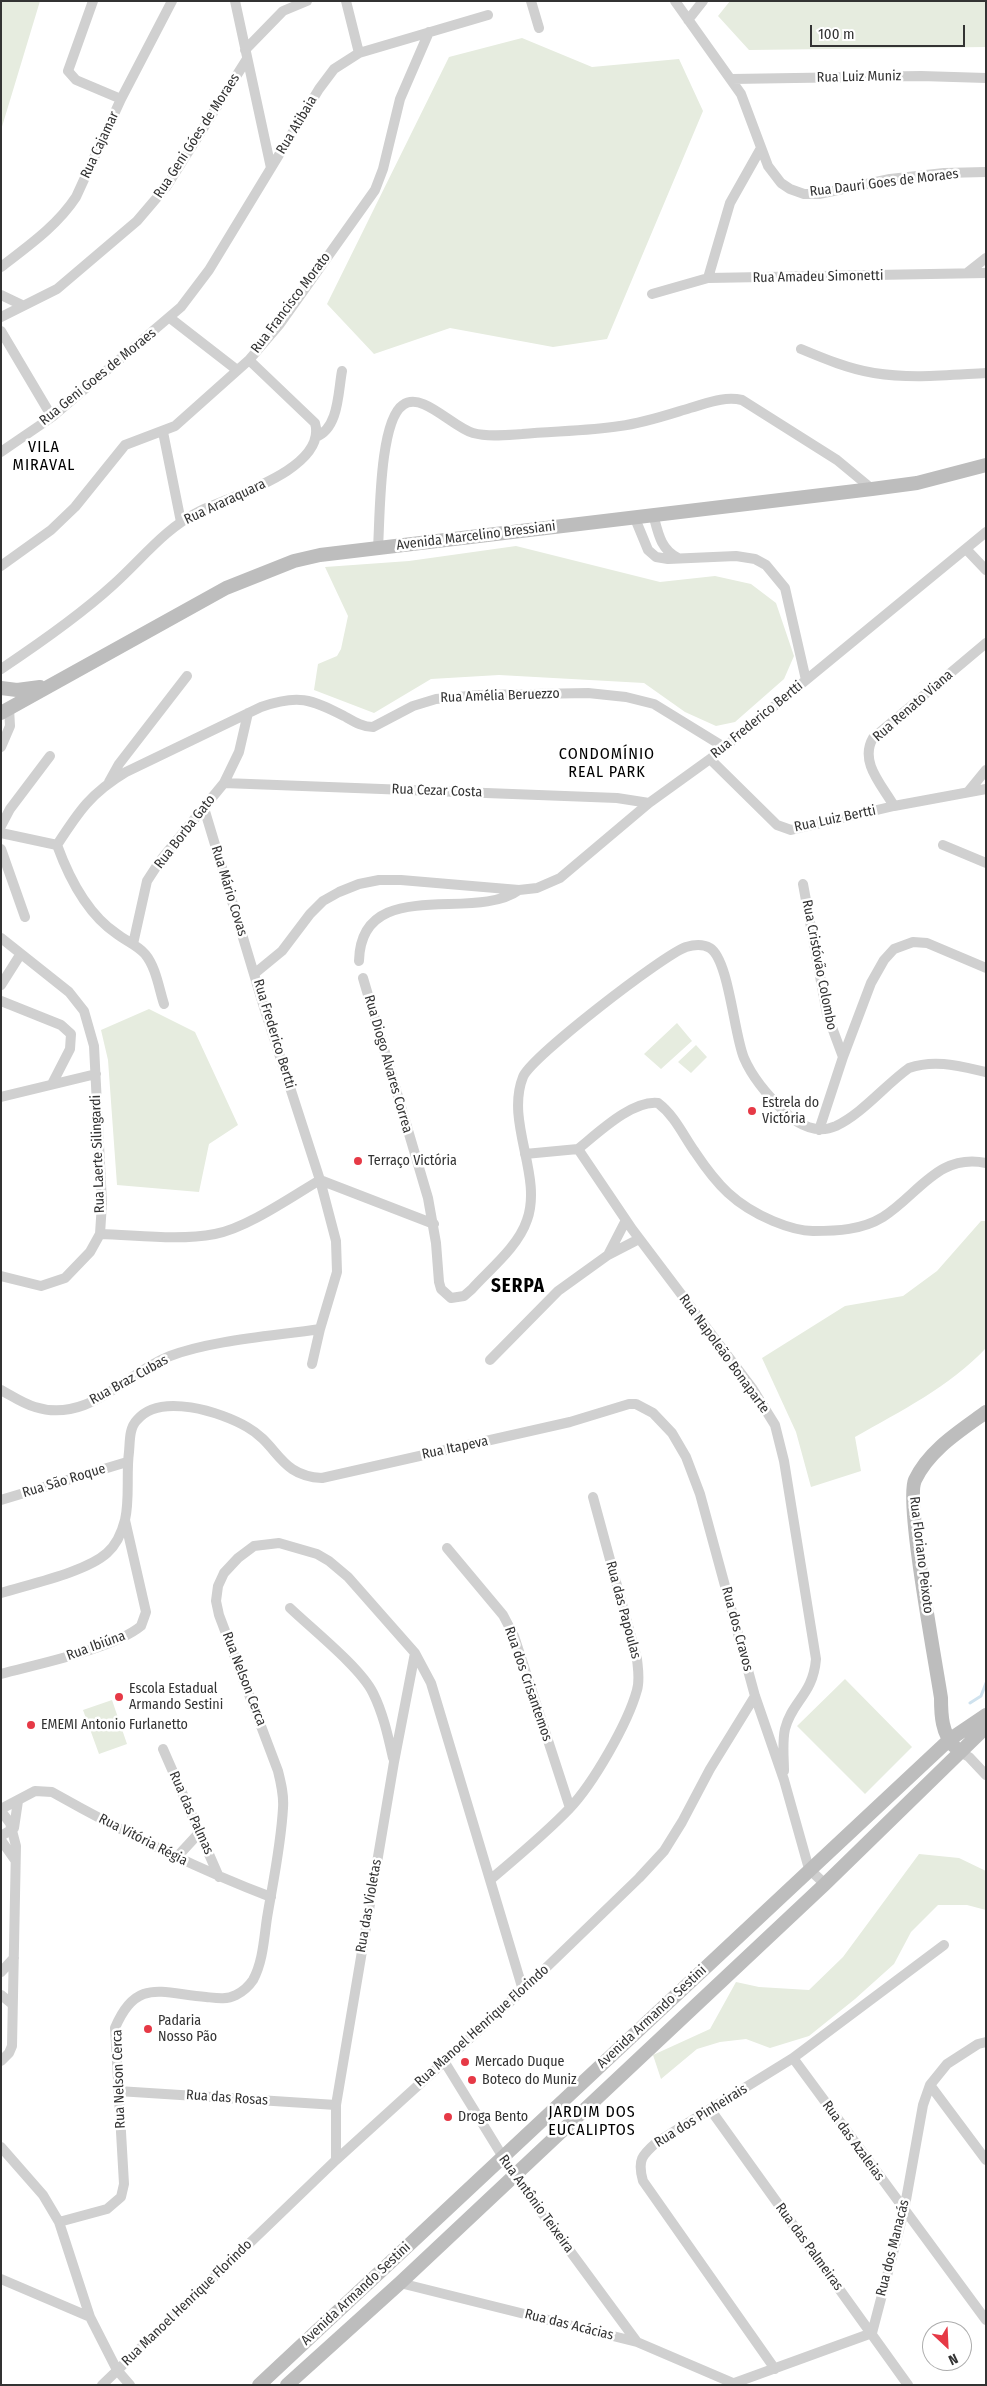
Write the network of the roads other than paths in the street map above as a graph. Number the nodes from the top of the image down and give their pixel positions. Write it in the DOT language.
graph roads {
  1 [pos="93,1"];
  2 [pos="172,1"];
  3 [pos="236,1"];
  4 [pos="307,1"];
  5 [pos="346,1"];
  6 [pos="531,1"];
  7 [pos="675,1"];
  8 [pos="703,1"];
  9 [pos="488,15"];
  10 [pos="688,20"];
  11 [pos="540,28"];
  12 [pos="429,32"];
  13 [pos="359,53"];
  14 [pos="246,55"];
  15 [pos="986,78"];
  16 [pos="732,79"];
  17 [pos="122,99"];
  18 [pos="761,148"];
  19 [pos="271,168"];
  20 [pos="986,172"];
  21 [pos="986,258"];
  22 [pos="1,267"];
  23 [pos="967,273"];
  24 [pos="986,273"];
  25 [pos="708,278"];
  26 [pos="652,294"];
  27 [pos="1,295"];
  28 [pos="22,305"];
  29 [pos="1,318"];
  30 [pos="170,318"];
  31 [pos="1,331"];
  32 [pos="801,349"];
  33 [pos="249,360"];
  34 [pos="237,370"];
  35 [pos="342,371"];
  36 [pos="986,373"];
  37 [pos="52,417"];
  38 [pos="163,432"];
  39 [pos="316,437"];
  40 [pos="1,452"];
  41 [pos="986,465"];
  42 [pos="872,489"];
  43 [pos="653,514"];
  44 [pos="634,516"];
  45 [pos="181,522"];
  46 [pos="986,532"];
  47 [pos="378,548"];
  48 [pos="966,548"];
  49 [pos="678,558"];
  50 [pos="1,566"];
  51 [pos="986,570"];
  52 [pos="986,643"];
  53 [pos="1,670"];
  54 [pos="187,676"];
  55 [pos="806,680"];
  56 [pos="51,686"];
  57 [pos="1,688"];
  58 [pos="4,709"];
  59 [pos="248,713"];
  60 [pos="1,747"];
  61 [pos="724,747"];
  62 [pos="50,756"];
  63 [pos="710,759"];
  64 [pos="986,770"];
  65 [pos="108,783"];
  66 [pos="224,783"];
  67 [pos="986,789"];
  68 [pos="968,792"];
  69 [pos="650,803"];
  70 [pos="894,806"];
  71 [pos="204,808"];
  72 [pos="1,826"];
  73 [pos="1,833"];
  74 [pos="57,845"];
  75 [pos="943,845"];
  76 [pos="1,849"];
  77 [pos="986,863"];
  78 [pos="802,884"];
  79 [pos="519,890"];
  80 [pos="25,916"];
  81 [pos="1,938"];
  82 [pos="133,944"];
  83 [pos="20,954"];
  84 [pos="359,961"];
  85 [pos="986,968"];
  86 [pos="254,974"];
  87 [pos="363,978"];
  88 [pos="1,985"];
  89 [pos="1,1001"];
  90 [pos="164,1004"];
  91 [pos="842,1057"];
  92 [pos="986,1072"];
  93 [pos="96,1074"];
  94 [pos="52,1084"];
  95 [pos="1,1097"];
  96 [pos="819,1130"];
  97 [pos="578,1149"];
  98 [pos="525,1154"];
  99 [pos="986,1163"];
  100 [pos="320,1180"];
  101 [pos="626,1220"];
  102 [pos="434,1224"];
  103 [pos="100,1234"];
  104 [pos="639,1239"];
  105 [pos="608,1255"];
  106 [pos="1,1276"];
  107 [pos="320,1329"];
  108 [pos="490,1360"];
  109 [pos="312,1364"];
  110 [pos="1,1390"];
  111 [pos="618,1406"];
  112 [pos="986,1412"];
  113 [pos="127,1462"];
  114 [pos="2,1497"];
  115 [pos="593,1498"];
  116 [pos="125,1520"];
  117 [pos="447,1548"];
  118 [pos="1,1592"];
  119 [pos="290,1608"];
  120 [pos="415,1653"];
  121 [pos="1,1674"];
  122 [pos="755,1696"];
  123 [pos="986,1715"];
  124 [pos="986,1727"];
  125 [pos="953,1736"];
  126 [pos="163,1749"];
  127 [pos="965,1752"];
  128 [pos="394,1762"];
  129 [pos="986,1775"];
  130 [pos="784,1780"];
  131 [pos="18,1801"];
  132 [pos="570,1808"];
  133 [pos="1,1810"];
  134 [pos="12,1830"];
  135 [pos="199,1834"];
  136 [pos="1,1838"];
  137 [pos="176,1858"];
  138 [pos="15,1860"];
  139 [pos="809,1869"];
  140 [pos="218,1878"];
  141 [pos="490,1880"];
  142 [pos="825,1884"];
  143 [pos="271,1896"];
  144 [pos="944,1945"];
  145 [pos="14,1958"];
  146 [pos="1,1972"];
  147 [pos="523,1990"];
  148 [pos="1,1994"];
  149 [pos="11,2003"];
  150 [pos="1,2011"];
  151 [pos="12,2021"];
  152 [pos="986,2042"];
  153 [pos="793,2058"];
  154 [pos="444,2060"];
  155 [pos="1,2061"];
  156 [pos="930,2085"];
  157 [pos="118,2091"];
  158 [pos="336,2105"];
  159 [pos="710,2109"];
  160 [pos="1,2147"];
  161 [pos="502,2158"];
  162 [pos="336,2160"];
  163 [pos="986,2160"];
  164 [pos="514,2175"];
  165 [pos="904,2211"];
  166 [pos="59,2222"];
  167 [pos="1,2279"];
  168 [pos="400,2282"];
  169 [pos="90,2317"];
  170 [pos="986,2320"];
  171 [pos="872,2333"];
  172 [pos="637,2342"];
  173 [pos="775,2369"];
  174 [pos="117,2370"];
  175 [pos="731,2384"];
  176 [pos="102,2385"];
  177 [pos="130,2385"];
  178 [pos="259,2385"];
  179 [pos="287,2385"];
  180 [pos="908,2385"];
  1 -- 17 [label="street"];
  2 -- 17 [label="street, Rua Cajamar"];
  3 -- 14 [label="street"];
  4 -- 14 [label="street, Rua Geni Góes de Moraes"];
  5 -- 13 [label="street"];
  6 -- 11 [label="street"];
  7 -- 10 [label="street, Rua Dauri Goes de Moraes"];
  8 -- 10 [label="street"];
  9 -- 12 [label="street, Rua Atibaia"];
  10 -- 16 [label="street, Rua Dauri Goes de Moraes"];
  12 -- 13 [label="street, Rua Atibaia"];
  12 -- 33 [label="street, Rua Francisco Morato"];
  13 -- 19 [label="street, Rua Atibaia"];
  14 -- 19 [label="street"];
  14 -- 28 [label="street, Rua Geni Góes de Moraes"];
  15 -- 16 [label="street, Rua Luiz Muniz"];
  16 -- 18 [label="street, Rua Dauri Goes de Moraes"];
  17 -- 22 [label="street, Rua Cajamar"];
  18 -- 20 [label="street, Rua Dauri Goes de Moraes"];
  18 -- 25 [label="street"];
  19 -- 30 [label="street, Rua Atibaia"];
  21 -- 23 [label="street"];
  23 -- 24 [label="street, Rua Amadeu Simonetti"];
  23 -- 25 [label="street, Rua Amadeu Simonetti"];
  25 -- 26 [label="street, Rua Amadeu Simonetti"];
  27 -- 28 [label="street"];
  28 -- 29 [label="street, Rua Geni Góes de Moraes"];
  30 -- 34 [label="street"];
  30 -- 37 [label="street, Rua Geni Goes de Moraes"];
  31 -- 37 [label="street"];
  32 -- 36 [label="street"];
  33 -- 34 [label="street, Rua Francisco Morato"];
  33 -- 39 [label="street"];
  34 -- 38 [label="street, Rua Francisco Morato"];
  35 -- 39 [label="street, Rua Araraquara"];
  37 -- 40 [label="street, Rua Geni Goes de Moraes"];
  38 -- 45 [label="street"];
  38 -- 50 [label="street, Rua Francisco Morato"];
  39 -- 45 [label="street, Rua Araraquara"];
  41 -- 42 [label="street, Avenida Marcelino Bressiani"];
  42 -- 43 [label="street, Avenida Marcelino Bressiani"];
  42 -- 47 [label="street"];
  43 -- 44 [label="street, Avenida Marcelino Bressiani"];
  43 -- 49 [label="street"];
  44 -- 47 [label="street, Avenida Marcelino Bressiani"];
  44 -- 49 [label="street"];
  45 -- 53 [label="street, Rua Araraquara"];
  46 -- 48 [label="street, Rua Frederico Bertti"];
  47 -- 56 [label="street, Avenida Marcelino Bressiani"];
  48 -- 51 [label="street"];
  48 -- 55 [label="street, Rua Frederico Bertti"];
  49 -- 55 [label="street"];
  52 -- 70 [label="street, Rua Renato Viana"];
  54 -- 65 [label="street"];
  55 -- 61 [label="street, Rua Frederico Bertti"];
  56 -- 57 [label="street"];
  56 -- 58 [label="street, Avenida Marcelino Bressiani"];
  58 -- 60 [label="street"];
  59 -- 61 [label="street, Rua Amélia Beruezzo"];
  59 -- 65 [label="street, Rua Amélia Beruezzo"];
  59 -- 66 [label="street, Rua Borba Gato"];
  61 -- 63 [label="street, Rua Frederico Bertti"];
  62 -- 72 [label="street"];
  63 -- 69 [label="street, Rua Frederico Bertti"];
  63 -- 70 [label="street, Rua Luiz Bertti"];
  64 -- 68 [label="street"];
  65 -- 74 [label="street"];
  66 -- 69 [label="street, Rua Cezar Costa"];
  66 -- 71 [label="street, Rua Borba Gato"];
  67 -- 68 [label="street, Rua Luiz Bertti"];
  68 -- 70 [label="street, Rua Luiz Bertti"];
  69 -- 79 [label="street, Rua Frederico Bertti"];
  71 -- 82 [label="street, Rua Borba Gato"];
  71 -- 86 [label="street, Rua Mário Covas"];
  73 -- 74 [label="street"];
  74 -- 82 [label="street"];
  75 -- 77 [label="street"];
  76 -- 80 [label="street"];
  78 -- 91 [label="street, Rua Cristóvão Colombo"];
  79 -- 84 [label="street, Rua Frederico Bertti"];
  79 -- 86 [label="street, Rua Frederico Bertti"];
  81 -- 83 [label="street, Rua Laerte Silingardi"];
  82 -- 90 [label="street"];
  83 -- 88 [label="street"];
  83 -- 93 [label="street, Rua Laerte Silingardi"];
  85 -- 91 [label="street"];
  86 -- 100 [label="street, Rua Frederico Bertti"];
  87 -- 102 [label="street, Rua Diogo Alvares Correa"];
  89 -- 94 [label="street"];
  91 -- 96 [label="street"];
  92 -- 96 [label="street"];
  93 -- 94 [label="street"];
  93 -- 103 [label="street, Rua Laerte Silingardi"];
  94 -- 95 [label="street"];
  96 -- 98 [label="street"];
  97 -- 98 [label="street"];
  97 -- 99 [label="street"];
  97 -- 101 [label="street, Rua Napoleão Bonaparte"];
  98 -- 102 [label="street, Rua Diogo Alvares Correa"];
  100 -- 102 [label="street"];
  100 -- 103 [label="street"];
  100 -- 107 [label="street, Rua Frederico Bertti"];
  101 -- 104 [label="street, Rua Napoleão Bonaparte"];
  101 -- 105 [label="street"];
  103 -- 106 [label="street"];
  104 -- 105 [label="street"];
  104 -- 130 [label="street, Rua Napoleão Bonaparte"];
  105 -- 108 [label="street"];
  107 -- 109 [label="street, Rua Frederico Bertti"];
  107 -- 110 [label="street, Rua Braz Cubas"];
  111 -- 113 [label="street, Rua Itapeva"];
  111 -- 122 [label="street, Rua dos Cravos"];
  112 -- 125 [label="street, Rua Floriano Peixoto"];
  113 -- 114 [label="street, Rua São Roque"];
  113 -- 116 [label="street"];
  115 -- 132 [label="street, Rua das Papoulas"];
  116 -- 118 [label="street"];
  116 -- 121 [label="street, Rua Ibiúna"];
  117 -- 132 [label="street, Rua dos Crisantemos"];
  119 -- 128 [label="street"];
  120 -- 128 [label="street, Rua das Violetas"];
  120 -- 141 [label="street, Rua Nelson Cerca"];
  120 -- 143 [label="street, Rua Nelson Cerca"];
  122 -- 130 [label="street, Rua dos Cravos"];
  122 -- 147 [label="street, Rua Manoel Henrique Florindo"];
  123 -- 125 [label="street, Avenida Armando Sestini"];
  124 -- 127 [label="street, Avenida Armando Sestini"];
  125 -- 127 [label="street, Rua Floriano Peixoto"];
  125 -- 139 [label="street, Avenida Armando Sestini"];
  126 -- 135 [label="street, Rua das Palmas"];
  127 -- 129 [label="street"];
  127 -- 142 [label="street, Avenida Armando Sestini"];
  128 -- 158 [label="street, Rua das Violetas"];
  130 -- 139 [label="street, Rua dos Cravos"];
  131 -- 133 [label="street, Rua Vitória Régia"];
  131 -- 134 [label="street, Rua Vitória Régia"];
  131 -- 137 [label="street, Rua Vitória Régia"];
  132 -- 141 [label="street, Rua das Papoulas"];
  133 -- 134 [label="street, Rua Vitória Régia"];
  134 -- 136 [label="street"];
  134 -- 138 [label="street, Rua Vitória Régia"];
  135 -- 137 [label="street"];
  135 -- 140 [label="street, Rua das Palmas"];
  136 -- 138 [label="street"];
  137 -- 140 [label="street, Rua Vitória Régia"];
  138 -- 145 [label="street, Rua Vitória Régia"];
  139 -- 142 [label="street"];
  139 -- 161 [label="street, Avenida Armando Sestini"];
  140 -- 143 [label="street, Rua Vitória Régia"];
  141 -- 147 [label="street, Rua Nelson Cerca"];
  142 -- 164 [label="street, Avenida Armando Sestini"];
  143 -- 157 [label="street, Rua Nelson Cerca"];
  144 -- 153 [label="street, Rua dos Pinheirais"];
  145 -- 146 [label="street"];
  145 -- 149 [label="street, Rua Vitória Régia"];
  147 -- 154 [label="street, Rua Manoel Henrique Florindo"];
  148 -- 149 [label="street"];
  149 -- 151 [label="street, Rua Vitória Régia"];
  150 -- 151 [label="street"];
  151 -- 155 [label="street, Rua Vitória Régia"];
  152 -- 156 [label="street, Rua dos Manacás"];
  153 -- 159 [label="street, Rua dos Pinheirais"];
  153 -- 165 [label="street, Rua das Azaleias"];
  154 -- 161 [label="street, Rua Antônio Teixeira"];
  154 -- 162 [label="street, Rua Manoel Henrique Florindo"];
  156 -- 163 [label="street"];
  156 -- 165 [label="street, Rua dos Manacás"];
  157 -- 158 [label="street, Rua das Rosas"];
  157 -- 166 [label="street, Rua Nelson Cerca"];
  158 -- 162 [label="street, Rua das Violetas"];
  159 -- 171 [label="street, Rua das Palmeiras"];
  159 -- 173 [label="street, Rua dos Pinheirais"];
  160 -- 166 [label="street"];
  161 -- 164 [label="street, Rua Antônio Teixeira"];
  161 -- 178 [label="street, Avenida Armando Sestini"];
  162 -- 174 [label="street, Rua Manoel Henrique Florindo"];
  164 -- 168 [label="street, Avenida Armando Sestini"];
  164 -- 172 [label="street, Rua Antônio Teixeira"];
  165 -- 170 [label="street, Rua das Azaleias"];
  165 -- 171 [label="street, Rua dos Manacás"];
  166 -- 169 [label="street"];
  167 -- 169 [label="street"];
  168 -- 172 [label="street, Rua das Acácias"];
  168 -- 179 [label="street, Avenida Armando Sestini"];
  169 -- 174 [label="street"];
  171 -- 173 [label="street"];
  171 -- 180 [label="street, Rua das Palmeiras"];
  172 -- 175 [label="street, Rua das Acácias"];
  173 -- 175 [label="street"];
  174 -- 176 [label="street, Rua Manoel Henrique Florindo"];
  174 -- 177 [label="street"];
}
